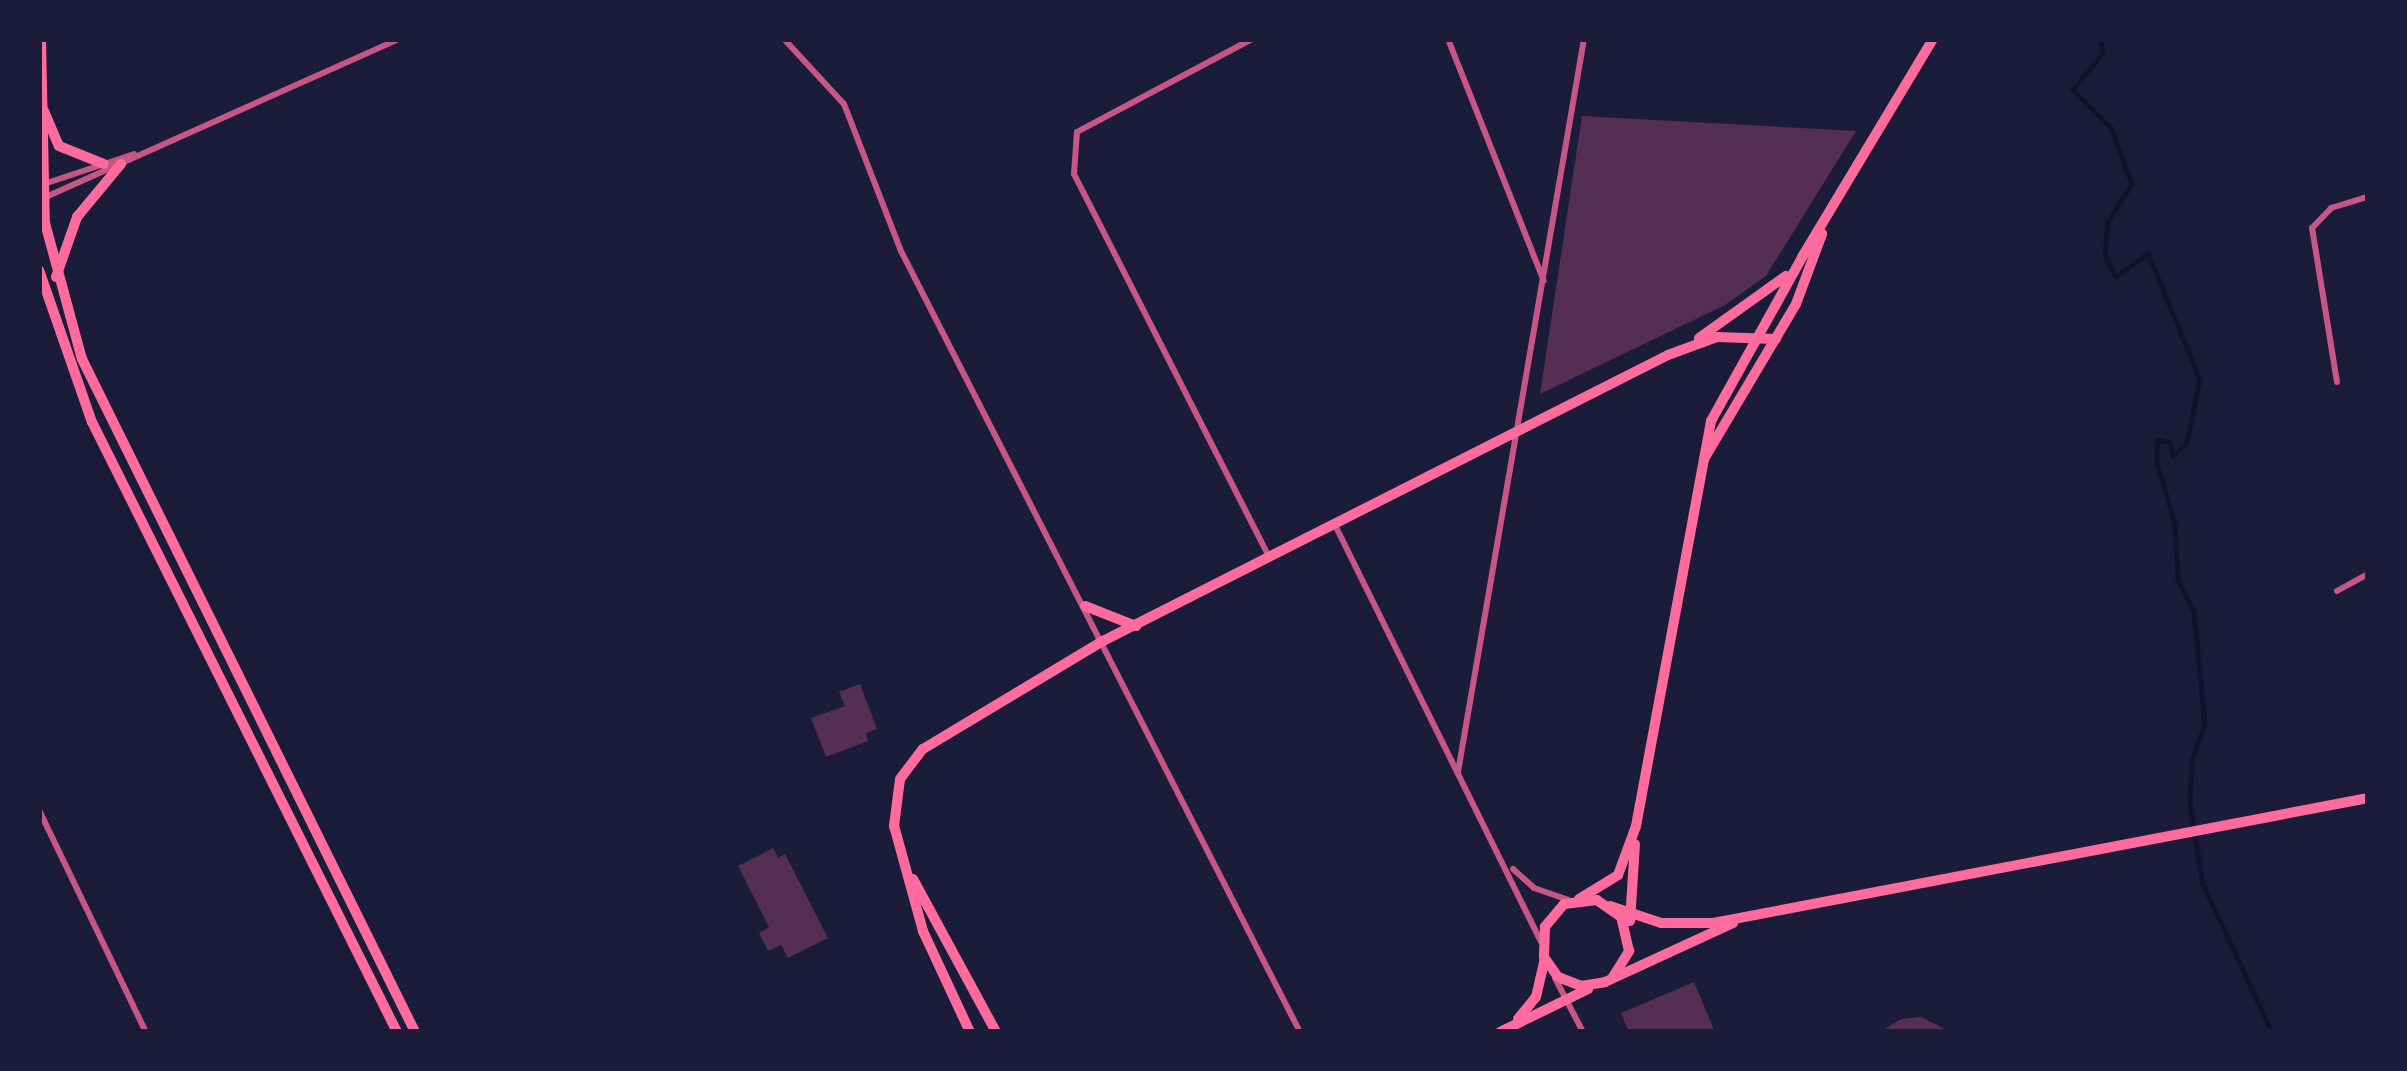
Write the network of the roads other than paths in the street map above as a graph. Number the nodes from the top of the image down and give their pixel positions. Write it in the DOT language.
graph roads {
  1 [pos="41,39"];
  2 [pos="399,39"];
  3 [pos="784,39"];
  4 [pos="1252,39"];
  5 [pos="1448,39"];
  6 [pos="1584,39"];
  7 [pos="1933,39"];
  8 [pos="40,89"];
  9 [pos="155,148"];
  10 [pos="104,164"];
  11 [pos="122,164"];
  12 [pos="40,185"];
  13 [pos="2368,197"];
  14 [pos="41,199"];
  15 [pos="1825,225"];
  16 [pos="1804,254"];
  17 [pos="39,270"];
  18 [pos="55,280"];
  19 [pos="1546,284"];
  20 [pos="1776,339"];
  21 [pos="1754,340"];
  22 [pos="1668,355"];
  23 [pos="2337,382"];
  24 [pos="1516,430"];
  25 [pos="1704,459"];
  26 [pos="1336,526"];
  27 [pos="1271,559"];
  28 [pos="2368,574"];
  29 [pos="2337,591"];
  30 [pos="1085,606"];
  31 [pos="1136,626"];
  32 [pos="1103,641"];
  33 [pos="1458,772"];
  34 [pos="2368,798"];
  35 [pos="39,810"];
  36 [pos="1636,826"];
  37 [pos="903,860"];
  38 [pos="1507,862"];
  39 [pos="1575,900"];
  40 [pos="1610,906"];
  41 [pos="1631,914"];
  42 [pos="1746,916"];
  43 [pos="1629,936"];
  44 [pos="1541,941"];
  45 [pos="1544,957"];
  46 [pos="1551,970"];
  47 [pos="1613,977"];
  48 [pos="1597,985"];
  49 [pos="1566,1000"];
  50 [pos="1506,1029"];
  51 [pos="146,1032"];
  52 [pos="397,1032"];
  53 [pos="415,1032"];
  54 [pos="970,1032"];
  55 [pos="996,1032"];
  56 [pos="1300,1032"];
  57 [pos="1583,1032"];
  1 -- 8 [label="main road"];
  2 -- 9 [label="street"];
  3 -- 30 [label="street"];
  4 -- 27 [label="street"];
  5 -- 19 [label="street"];
  6 -- 19 [label="street"];
  7 -- 15 [label="main road"];
  8 -- 10 [label="main road"];
  8 -- 12 [label="main road"];
  9 -- 10 [label="street"];
  9 -- 11 [label="street"];
  10 -- 12 [label="street"];
  11 -- 14 [label="street"];
  11 -- 18 [label="main road"];
  12 -- 14 [label="main road"];
  13 -- 23 [label="street"];
  14 -- 18 [label="main road"];
  15 -- 16 [label="main road"];
  15 -- 20 [label="main road"];
  16 -- 21 [label="main road"];
  16 -- 22 [label="main road"];
  17 -- 52 [label="main road"];
  18 -- 53 [label="main road"];
  19 -- 24 [label="street"];
  20 -- 21 [label="main road"];
  20 -- 25 [label="main road"];
  21 -- 22 [label="main road"];
  21 -- 25 [label="main road"];
  22 -- 24 [label="main road"];
  24 -- 26 [label="main road"];
  24 -- 33 [label="street"];
  25 -- 36 [label="main road"];
  26 -- 27 [label="main road"];
  26 -- 33 [label="street"];
  27 -- 31 [label="main road"];
  28 -- 29 [label="street"];
  30 -- 31 [label="main road"];
  30 -- 32 [label="street"];
  31 -- 32 [label="main road"];
  32 -- 37 [label="main road"];
  32 -- 56 [label="street"];
  33 -- 38 [label="street"];
  34 -- 42 [label="main road"];
  35 -- 51 [label="street"];
  36 -- 39 [label="main road"];
  36 -- 41 [label="main road"];
  37 -- 54 [label="main road"];
  37 -- 55 [label="main road"];
  38 -- 39 [label="street"];
  38 -- 44 [label="street"];
  39 -- 40 [label="main road"];
  39 -- 44 [label="main road"];
  40 -- 41 [label="main road"];
  40 -- 43 [label="main road"];
  41 -- 42 [label="main road"];
  41 -- 43 [label="main road"];
  42 -- 47 [label="main road"];
  43 -- 47 [label="main road"];
  44 -- 45 [label="main road"];
  45 -- 46 [label="main road"];
  45 -- 50 [label="main road"];
  46 -- 48 [label="main road"];
  46 -- 49 [label="street"];
  47 -- 48 [label="main road"];
  48 -- 49 [label="main road"];
  49 -- 50 [label="main road"];
  49 -- 57 [label="street"];
}
